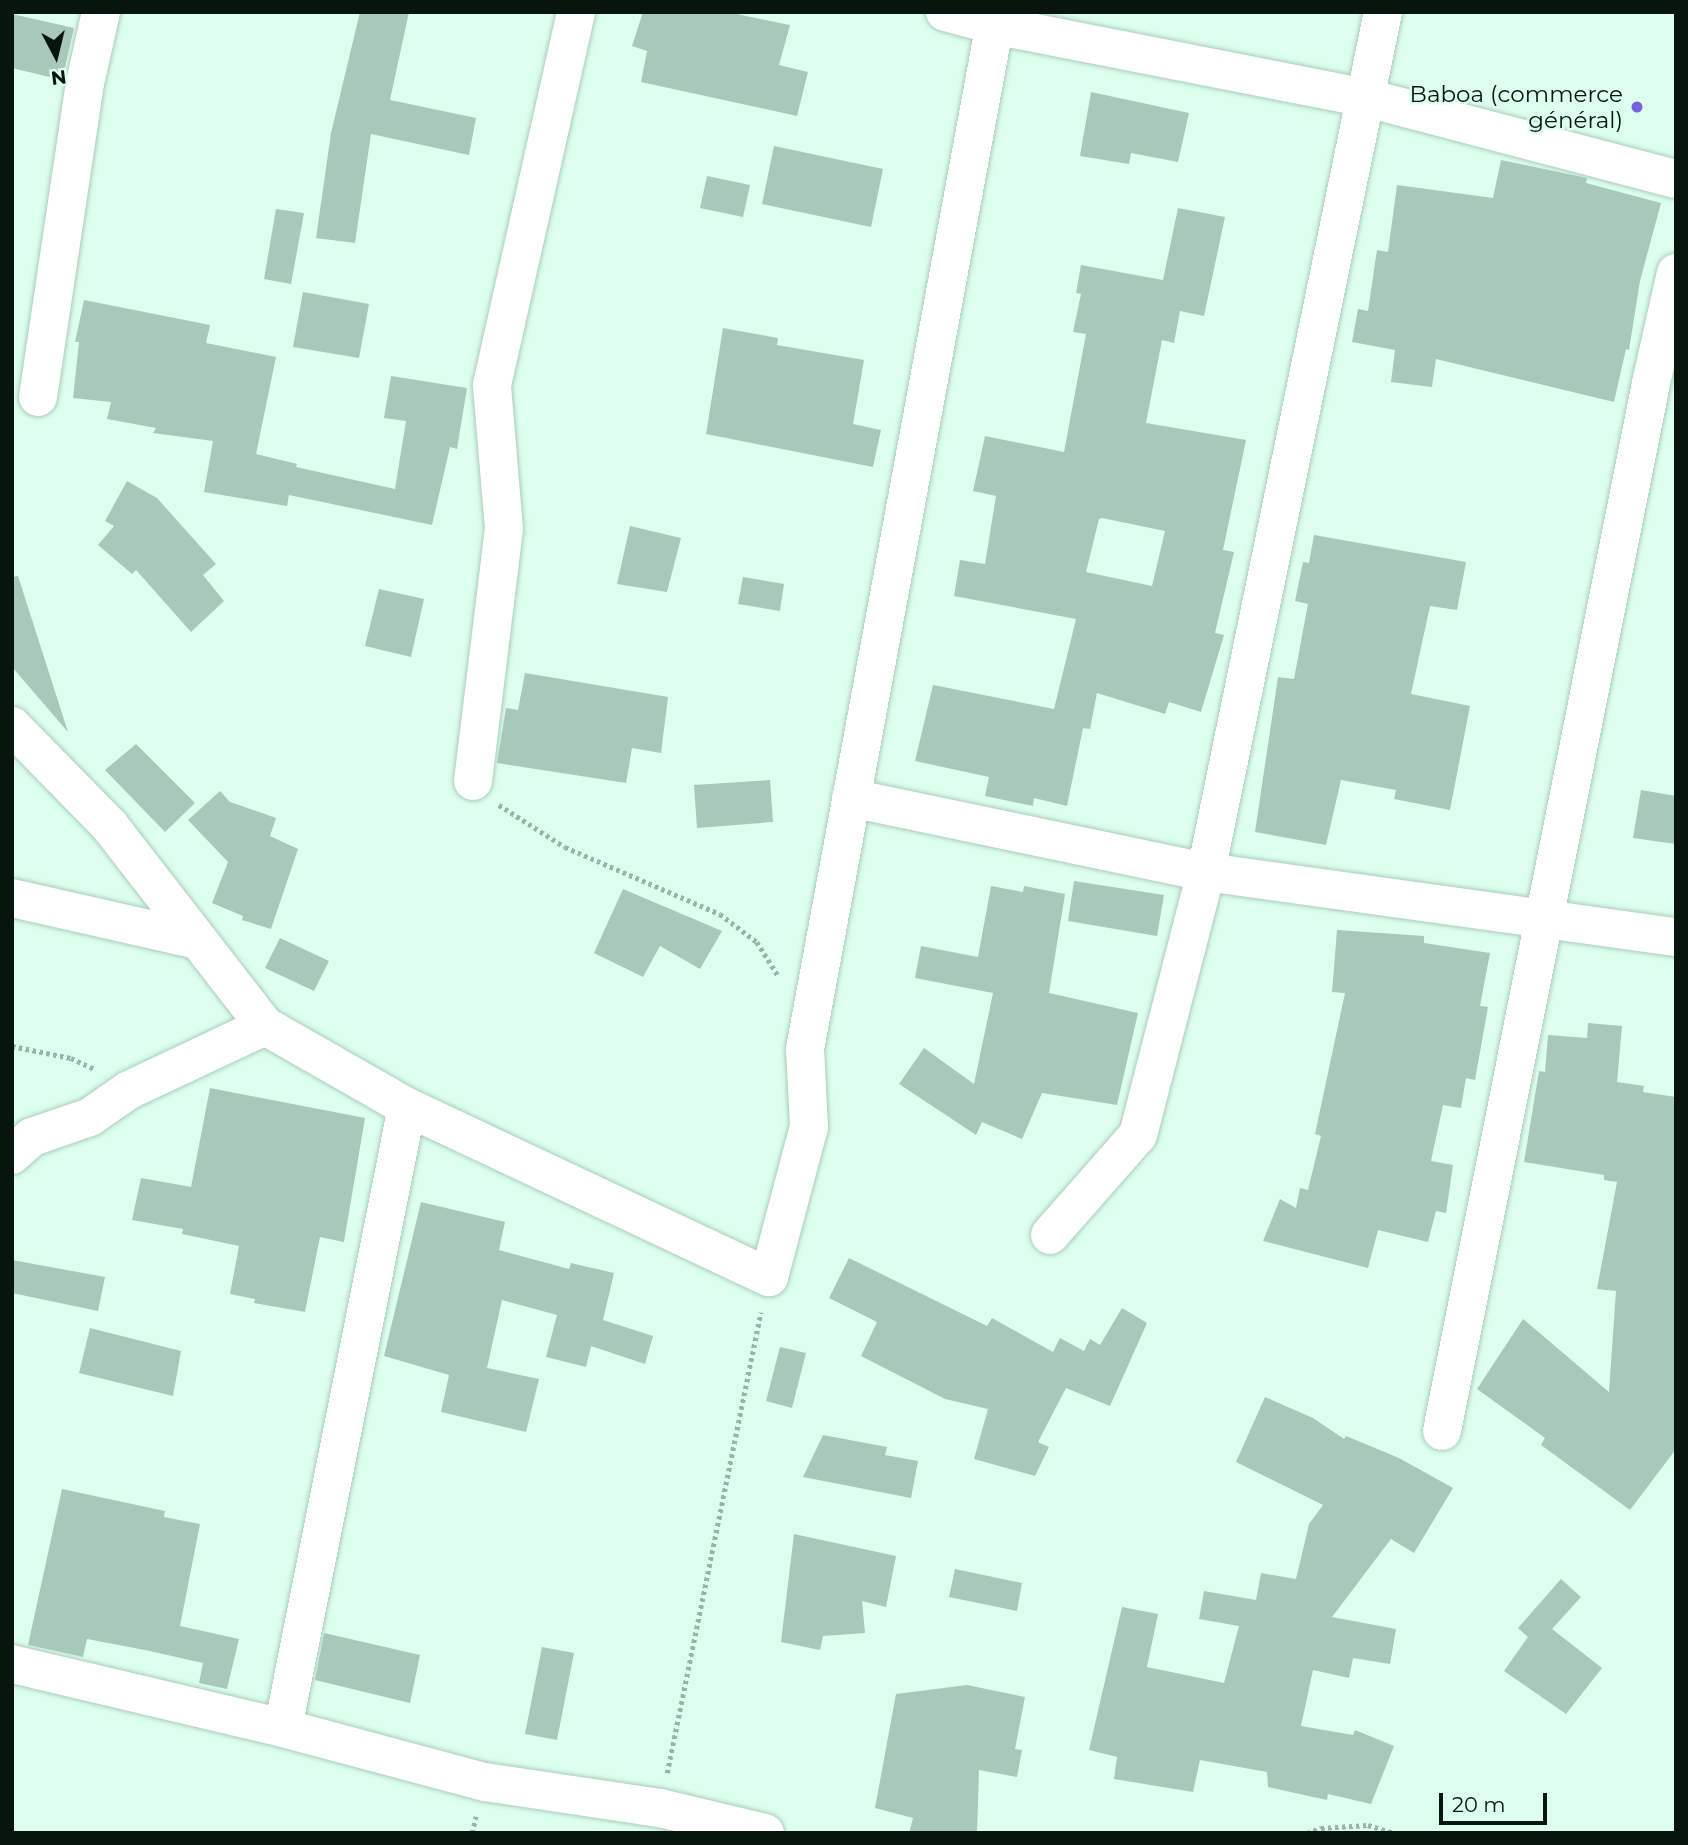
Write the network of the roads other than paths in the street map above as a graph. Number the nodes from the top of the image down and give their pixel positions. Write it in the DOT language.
graph roads {
  1 [pos="101,12"];
  2 [pos="576,12"];
  3 [pos="945,12"];
  4 [pos="1383,12"];
  5 [pos="995,19"];
  6 [pos="1367,97"];
  7 [pos="1676,179"];
  8 [pos="1676,273"];
  9 [pos="38,397"];
  10 [pos="12,726"];
  11 [pos="473,781"];
  12 [pos="851,798"];
  13 [pos="1206,872"];
  14 [pos="12,898"];
  15 [pos="1545,918"];
  16 [pos="1676,937"];
  17 [pos="197,940"];
  18 [pos="265,1026"];
  19 [pos="407,1107"];
  20 [pos="12,1155"];
  21 [pos="1050,1235"];
  22 [pos="1442,1431"];
  23 [pos="12,1664"];
  24 [pos="283,1728"];
  25 [pos="765,1833"];
  1 -- 9 [label="street"];
  2 -- 11 [label="street"];
  3 -- 5 [label="street"];
  4 -- 6 [label="street"];
  5 -- 6 [label="street"];
  5 -- 12 [label="street"];
  6 -- 7 [label="street"];
  6 -- 13 [label="street"];
  8 -- 15 [label="street"];
  10 -- 17 [label="street"];
  12 -- 13 [label="street"];
  12 -- 19 [label="street"];
  13 -- 15 [label="street"];
  13 -- 21 [label="street"];
  14 -- 17 [label="street"];
  15 -- 16 [label="street"];
  15 -- 22 [label="street"];
  17 -- 18 [label="street"];
  18 -- 19 [label="street"];
  18 -- 20 [label="street"];
  19 -- 24 [label="street"];
  23 -- 24 [label="street"];
  24 -- 25 [label="street"];
}
